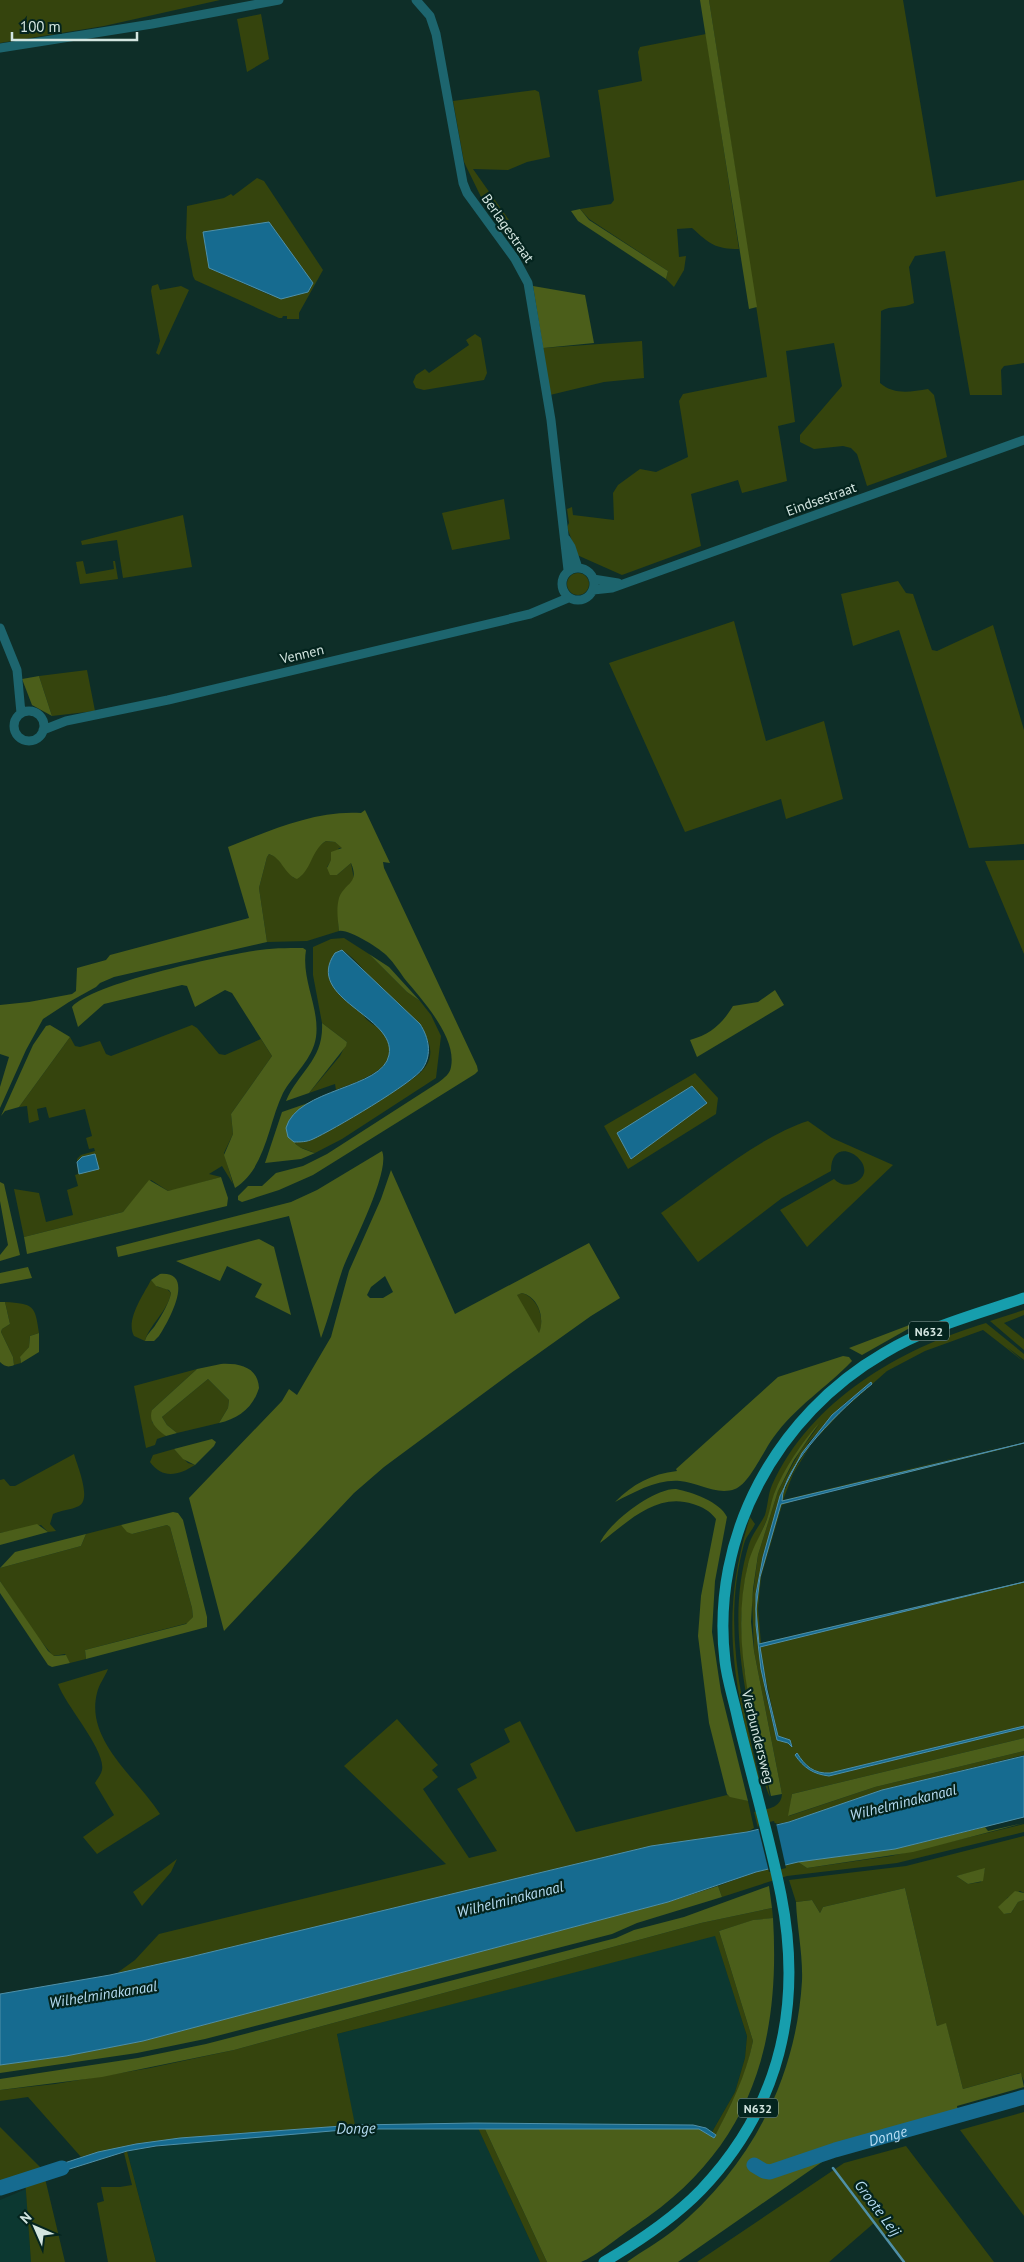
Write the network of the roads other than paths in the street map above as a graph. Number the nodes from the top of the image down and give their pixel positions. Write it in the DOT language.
graph roads {
  1 [pos="279,0"];
  2 [pos="416,0"];
  3 [pos="0,48"];
  4 [pos="1024,440"];
  5 [pos="566,539"];
  6 [pos="578,568"];
  7 [pos="568,570"];
  8 [pos="593,579"];
  9 [pos="626,583"];
  10 [pos="561,586"];
  11 [pos="593,590"];
  12 [pos="568,598"];
  13 [pos="544,608"];
  14 [pos="0,628"];
  15 [pos="20,691"];
  16 [pos="31,711"];
  17 [pos="21,713"];
  18 [pos="42,718"];
  19 [pos="66,721"];
  20 [pos="43,730"];
  21 [pos="1024,1298"];
  22 [pos="604,2262"];
  1 -- 3 [label="street"];
  2 -- 5 [label="street, Berlagestraat"];
  4 -- 9 [label="street, Eindsestraat"];
  5 -- 6 [label="street, Berlagestraat"];
  5 -- 7 [label="street, Berlagestraat"];
  6 -- 7 [label="street"];
  6 -- 8 [label="street"];
  7 -- 10 [label="street"];
  8 -- 9 [label="street, Eindsestraat"];
  8 -- 11 [label="street"];
  9 -- 11 [label="street, Eindsestraat"];
  10 -- 12 [label="street"];
  10 -- 13 [label="street"];
  11 -- 12 [label="street"];
  12 -- 13 [label="street, Vennen"];
  13 -- 19 [label="street, Vennen"];
  14 -- 15 [label="street"];
  15 -- 16 [label="street"];
  15 -- 17 [label="street"];
  16 -- 17 [label="street"];
  16 -- 18 [label="street"];
  17 -- 20 [label="street"];
  18 -- 19 [label="street, Vennen"];
  18 -- 20 [label="street"];
  19 -- 20 [label="street, Vennen"];
  21 -- 22 [label="main road, Vierbundersweg / N632"];
}
